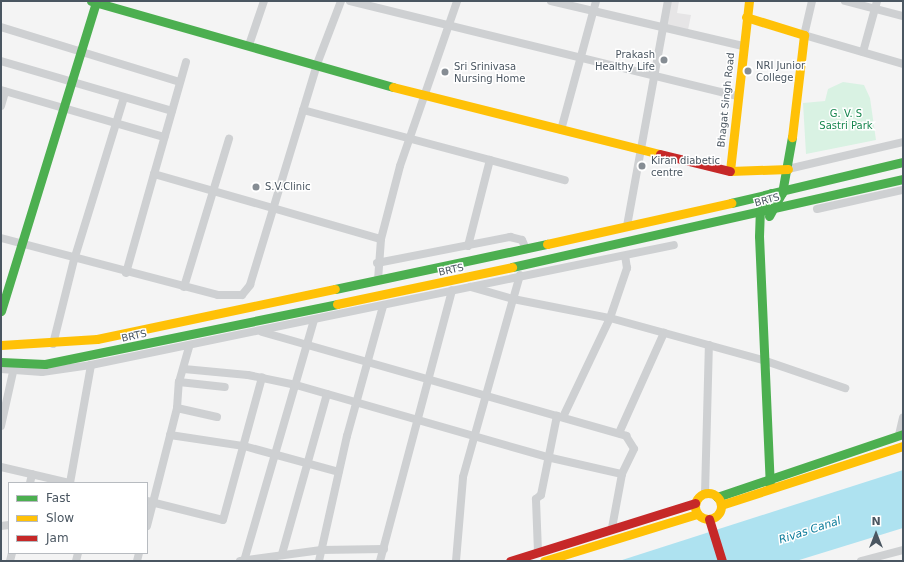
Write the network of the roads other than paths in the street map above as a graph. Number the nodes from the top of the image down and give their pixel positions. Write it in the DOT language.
graph roads {
  1 [pos="94,1"];
  2 [pos="264,1"];
  3 [pos="341,1"];
  4 [pos="350,1"];
  5 [pos="457,1"];
  6 [pos="551,1"];
  7 [pos="596,1"];
  8 [pos="668,1"];
  9 [pos="749,1"];
  10 [pos="812,1"];
  11 [pos="845,1"];
  12 [pos="876,5"];
  13 [pos="592,12"];
  14 [pos="903,16"];
  15 [pos="746,17"];
  16 [pos="448,24"];
  17 [pos="1,27"];
  18 [pos="662,30"];
  19 [pos="804,35"];
  20 [pos="249,45"];
  21 [pos="743,46"];
  22 [pos="81,52"];
  23 [pos="863,52"];
  24 [pos="580,58"];
  25 [pos="1,61"];
  26 [pos="186,62"];
  27 [pos="317,64"];
  28 [pos="903,64"];
  29 [pos="653,76"];
  30 [pos="71,81"];
  31 [pos="180,82"];
  32 [pos="3,91"];
  33 [pos="426,96"];
  34 [pos="737,96"];
  35 [pos="124,97"];
  36 [pos="1,106"];
  37 [pos="62,110"];
  38 [pos="303,110"];
  39 [pos="172,111"];
  40 [pos="115,125"];
  41 [pos="561,130"];
  42 [pos="164,137"];
  43 [pos="410,138"];
  44 [pos="229,139"];
  45 [pos="903,142"];
  46 [pos="639,149"];
  47 [pos="490,160"];
  48 [pos="903,162"];
  49 [pos="788,169"];
  50 [pos="730,171"];
  51 [pos="154,174"];
  52 [pos="903,179"];
  53 [pos="565,180"];
  54 [pos="212,190"];
  55 [pos="783,190"];
  56 [pos="903,190"];
  57 [pos="771,193"];
  58 [pos="274,209"];
  59 [pos="817,209"];
  60 [pos="771,210"];
  61 [pos="760,214"];
  62 [pos="627,226"];
  63 [pos="1,238"];
  64 [pos="381,239"];
  65 [pos="22,244"];
  66 [pos="674,245"];
  67 [pos="468,246"];
  68 [pos="526,249"];
  69 [pos="625,256"];
  70 [pos="74,260"];
  71 [pos="377,263"];
  72 [pos="762,263"];
  73 [pos="126,273"];
  74 [pos="520,275"];
  75 [pos="378,280"];
  76 [pos="184,287"];
  77 [pos="470,287"];
  78 [pos="452,290"];
  79 [pos="513,299"];
  80 [pos="383,306"];
  81 [pos="1,311"];
  82 [pos="610,318"];
  83 [pos="314,320"];
  84 [pos="260,332"];
  85 [pos="664,333"];
  86 [pos="53,344"];
  87 [pos="1,345"];
  88 [pos="307,345"];
  89 [pos="709,345"];
  90 [pos="189,347"];
  91 [pos="763,360"];
  92 [pos="1,362"];
  93 [pos="367,363"];
  94 [pos="91,365"];
  95 [pos="1,369"];
  96 [pos="184,369"];
  97 [pos="13,372"];
  98 [pos="262,377"];
  99 [pos="427,380"];
  100 [pos="180,382"];
  101 [pos="296,385"];
  102 [pos="225,387"];
  103 [pos="845,388"];
  104 [pos="327,394"];
  105 [pos="487,396"];
  106 [pos="356,403"];
  107 [pos="177,408"];
  108 [pos="560,416"];
  109 [pos="903,416"];
  110 [pos="217,417"];
  111 [pos="416,419"];
  112 [pos="1,426"];
  113 [pos="619,433"];
  114 [pos="170,435"];
  115 [pos="901,435"];
  116 [pos="476,437"];
  117 [pos="244,446"];
  118 [pos="903,446"];
  119 [pos="277,455"];
  120 [pos="547,456"];
  121 [pos="307,464"];
  122 [pos="1,467"];
  123 [pos="339,472"];
  124 [pos="32,474"];
  125 [pos="622,474"];
  126 [pos="768,477"];
  127 [pos="30,482"];
  128 [pos="66,482"];
  129 [pos="70,482"];
  130 [pos="770,488"];
  131 [pos="705,494"];
  132 [pos="719,501"];
  133 [pos="150,502"];
  134 [pos="695,503"];
  135 [pos="697,514"];
  136 [pos="148,518"];
  137 [pos="710,519"];
  138 [pos="612,528"];
  139 [pos="384,549"];
  140 [pos="321,550"];
  141 [pos="903,550"];
  142 [pos="538,552"];
  143 [pos="282,554"];
  144 [pos="880,559"];
  145 [pos="242,561"];
  146 [pos="319,561"];
  147 [pos="380,561"];
  148 [pos="456,561"];
  149 [pos="510,561"];
  150 [pos="544,561"];
  151 [pos="722,561"];
  152 [pos="861,561"];
  1 -- 20 [label="street"];
  1 -- 22 [label="street"];
  2 -- 20 [label="street"];
  3 -- 27 [label="street"];
  4 -- 16 [label="street"];
  5 -- 16 [label="street"];
  6 -- 13 [label="street"];
  7 -- 13 [label="street"];
  8 -- 18 [label="street"];
  9 -- 15 [label="street, Bhagat Singh Road"];
  10 -- 19 [label="street"];
  11 -- 12 [label="street"];
  12 -- 14 [label="street"];
  12 -- 23 [label="street"];
  13 -- 18 [label="street"];
  13 -- 24 [label="street"];
  15 -- 19 [label="street"];
  15 -- 21 [label="street, Bhagat Singh Road"];
  16 -- 24 [label="street"];
  16 -- 33 [label="street"];
  17 -- 22 [label="street"];
  18 -- 21 [label="street"];
  18 -- 29 [label="street"];
  19 -- 23 [label="street"];
  19 -- 49 [label="street"];
  20 -- 27 [label="street"];
  21 -- 34 [label="street, Bhagat Singh Road"];
  22 -- 30 [label="street"];
  22 -- 31 [label="street"];
  23 -- 28 [label="street"];
  24 -- 29 [label="street"];
  24 -- 41 [label="street"];
  25 -- 30 [label="street"];
  26 -- 31 [label="street"];
  27 -- 33 [label="street"];
  27 -- 38 [label="street"];
  29 -- 34 [label="street"];
  29 -- 46 [label="street"];
  30 -- 35 [label="street"];
  30 -- 37 [label="street"];
  31 -- 39 [label="street"];
  32 -- 36 [label="street"];
  32 -- 37 [label="street"];
  33 -- 41 [label="street"];
  33 -- 43 [label="street"];
  34 -- 50 [label="street, Bhagat Singh Road"];
  35 -- 39 [label="street"];
  35 -- 40 [label="street"];
  37 -- 40 [label="street"];
  37 -- 65 [label="street"];
  38 -- 43 [label="street"];
  38 -- 58 [label="street"];
  39 -- 42 [label="street"];
  40 -- 42 [label="street"];
  40 -- 70 [label="street"];
  41 -- 46 [label="street"];
  42 -- 51 [label="street"];
  43 -- 47 [label="street"];
  43 -- 64 [label="street"];
  44 -- 54 [label="street"];
  45 -- 49 [label="street"];
  46 -- 50 [label="street"];
  46 -- 62 [label="street"];
  47 -- 53 [label="street"];
  47 -- 67 [label="street"];
  48 -- 55 [label="street"];
  49 -- 50 [label="street"];
  49 -- 55 [label="street"];
  51 -- 54 [label="street"];
  51 -- 73 [label="street"];
  52 -- 60 [label="street, BRTS"];
  54 -- 58 [label="street"];
  54 -- 76 [label="street"];
  55 -- 57 [label="street"];
  55 -- 60 [label="street"];
  56 -- 59 [label="street"];
  57 -- 61 [label="street"];
  57 -- 62 [label="street"];
  58 -- 64 [label="street"];
  58 -- 76 [label="street"];
  60 -- 61 [label="street, BRTS"];
  60 -- 72 [label="street"];
  61 -- 72 [label="street"];
  61 -- 92 [label="street, BRTS"];
  62 -- 68 [label="street"];
  63 -- 65 [label="street"];
  64 -- 71 [label="street"];
  65 -- 70 [label="street"];
  65 -- 81 [label="street"];
  66 -- 69 [label="street"];
  67 -- 68 [label="street"];
  67 -- 71 [label="street"];
  68 -- 75 [label="street"];
  69 -- 74 [label="street"];
  69 -- 82 [label="street"];
  70 -- 73 [label="street"];
  70 -- 86 [label="street"];
  71 -- 75 [label="street"];
  72 -- 91 [label="street"];
  73 -- 76 [label="street"];
  74 -- 77 [label="street"];
  74 -- 79 [label="street"];
  75 -- 86 [label="street"];
  77 -- 78 [label="street"];
  77 -- 79 [label="street"];
  78 -- 80 [label="street"];
  78 -- 99 [label="street"];
  79 -- 82 [label="street"];
  79 -- 105 [label="street"];
  80 -- 83 [label="street"];
  80 -- 93 [label="street"];
  82 -- 85 [label="street"];
  82 -- 108 [label="street"];
  83 -- 84 [label="street"];
  83 -- 88 [label="street"];
  84 -- 88 [label="street"];
  84 -- 90 [label="street"];
  85 -- 89 [label="street"];
  85 -- 113 [label="street"];
  86 -- 87 [label="street"];
  88 -- 93 [label="street"];
  88 -- 101 [label="street"];
  89 -- 91 [label="street"];
  89 -- 131 [label="street"];
  90 -- 94 [label="street"];
  90 -- 96 [label="street"];
  91 -- 103 [label="street"];
  91 -- 126 [label="street"];
  93 -- 99 [label="street"];
  93 -- 106 [label="street"];
  94 -- 97 [label="street"];
  94 -- 129 [label="street"];
  95 -- 97 [label="street"];
  96 -- 98 [label="street"];
  96 -- 100 [label="street"];
  97 -- 112 [label="street"];
  98 -- 101 [label="street"];
  98 -- 117 [label="street"];
  99 -- 105 [label="street"];
  99 -- 111 [label="street"];
  100 -- 102 [label="street"];
  100 -- 107 [label="street"];
  101 -- 104 [label="street"];
  101 -- 119 [label="street"];
  104 -- 106 [label="street"];
  104 -- 121 [label="street"];
  105 -- 108 [label="street"];
  105 -- 116 [label="street"];
  106 -- 111 [label="street"];
  106 -- 123 [label="street"];
  107 -- 110 [label="street"];
  107 -- 114 [label="street"];
  108 -- 113 [label="street"];
  108 -- 120 [label="street"];
  109 -- 115 [label="street"];
  111 -- 116 [label="street"];
  111 -- 139 [label="street"];
  113 -- 125 [label="street"];
  114 -- 117 [label="street"];
  114 -- 133 [label="street"];
  115 -- 126 [label="street"];
  116 -- 120 [label="street"];
  116 -- 148 [label="street"];
  117 -- 119 [label="street"];
  117 -- 133 [label="street"];
  118 -- 130 [label="street"];
  119 -- 121 [label="street"];
  119 -- 145 [label="street"];
  120 -- 125 [label="street"];
  120 -- 142 [label="street"];
  121 -- 123 [label="street"];
  121 -- 143 [label="street"];
  122 -- 124 [label="street"];
  123 -- 140 [label="street"];
  124 -- 127 [label="street"];
  124 -- 128 [label="street"];
  125 -- 138 [label="street"];
  126 -- 130 [label="street"];
  126 -- 132 [label="street"];
  130 -- 132 [label="street"];
  131 -- 132 [label="street"];
  131 -- 134 [label="street"];
  132 -- 137 [label="street"];
  133 -- 136 [label="street"];
  134 -- 135 [label="street"];
  134 -- 138 [label="street"];
  135 -- 137 [label="street"];
  135 -- 150 [label="street"];
  137 -- 151 [label="street"];
  138 -- 142 [label="street"];
  139 -- 140 [label="street"];
  139 -- 147 [label="street"];
  140 -- 143 [label="street"];
  140 -- 146 [label="street"];
  141 -- 144 [label="street"];
  142 -- 149 [label="street"];
  143 -- 145 [label="street"];
  144 -- 152 [label="street"];
}
